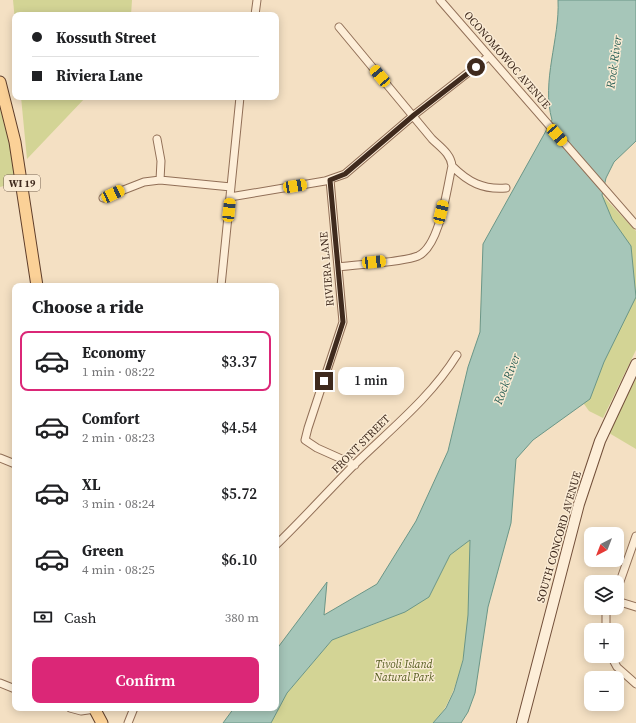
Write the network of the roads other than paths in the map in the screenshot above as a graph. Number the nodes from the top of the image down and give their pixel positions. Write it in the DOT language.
graph roads {
  1 [pos="258,0"];
  2 [pos="440,0"];
  3 [pos="256,12"];
  4 [pos="339,27"];
  5 [pos="488,57"];
  6 [pos="0,82"];
  7 [pos="240,100"];
  8 [pos="414,115"];
  9 [pos="157,139"];
  10 [pos="452,166"];
  11 [pos="160,180"];
  12 [pos="330,180"];
  13 [pos="231,187"];
  14 [pos="506,188"];
  15 [pos="230,197"];
  16 [pos="104,198"];
  17 [pos="636,225"];
  18 [pos="338,267"];
  19 [pos="37,283"];
  20 [pos="221,283"];
  21 [pos="457,355"];
  22 [pos="636,364"];
  23 [pos="0,458"];
  24 [pos="12,463"];
  25 [pos="355,465"];
  26 [pos="636,536"];
  27 [pos="279,542"];
  28 [pos="622,575"];
  29 [pos="624,604"];
  30 [pos="636,608"];
  31 [pos="614,663"];
  32 [pos="0,683"];
  33 [pos="636,684"];
  34 [pos="12,687"];
  35 [pos="95,711"];
  36 [pos="133,711"];
  37 [pos="102,723"];
  38 [pos="128,723"];
  39 [pos="522,723"];
  1 -- 3 [label="street"];
  2 -- 5 [label="street, OCONOMOWOC AVENUE"];
  4 -- 8 [label="street"];
  5 -- 8 [label="street"];
  5 -- 17 [label="street, OCONOMOWOC AVENUE"];
  6 -- 19 [label="main road, WI 19"];
  7 -- 13 [label="street"];
  8 -- 10 [label="street"];
  8 -- 12 [label="street"];
  9 -- 11 [label="street"];
  10 -- 14 [label="street"];
  10 -- 18 [label="street"];
  11 -- 13 [label="street"];
  11 -- 16 [label="street"];
  12 -- 15 [label="street"];
  12 -- 18 [label="street, RIVIERA LANE"];
  13 -- 15 [label="street"];
  15 -- 20 [label="street"];
  18 -- 25 [label="street, RIVIERA LANE"];
  21 -- 25 [label="street, FRONT STREET"];
  22 -- 39 [label="street, SOUTH CONCORD AVENUE"];
  23 -- 24 [label="street"];
  25 -- 27 [label="street, FRONT STREET"];
  26 -- 28 [label="street"];
  29 -- 30 [label="street"];
  31 -- 33 [label="street"];
  32 -- 34 [label="street"];
  35 -- 37 [label="main road"];
  36 -- 38 [label="street"];
}
